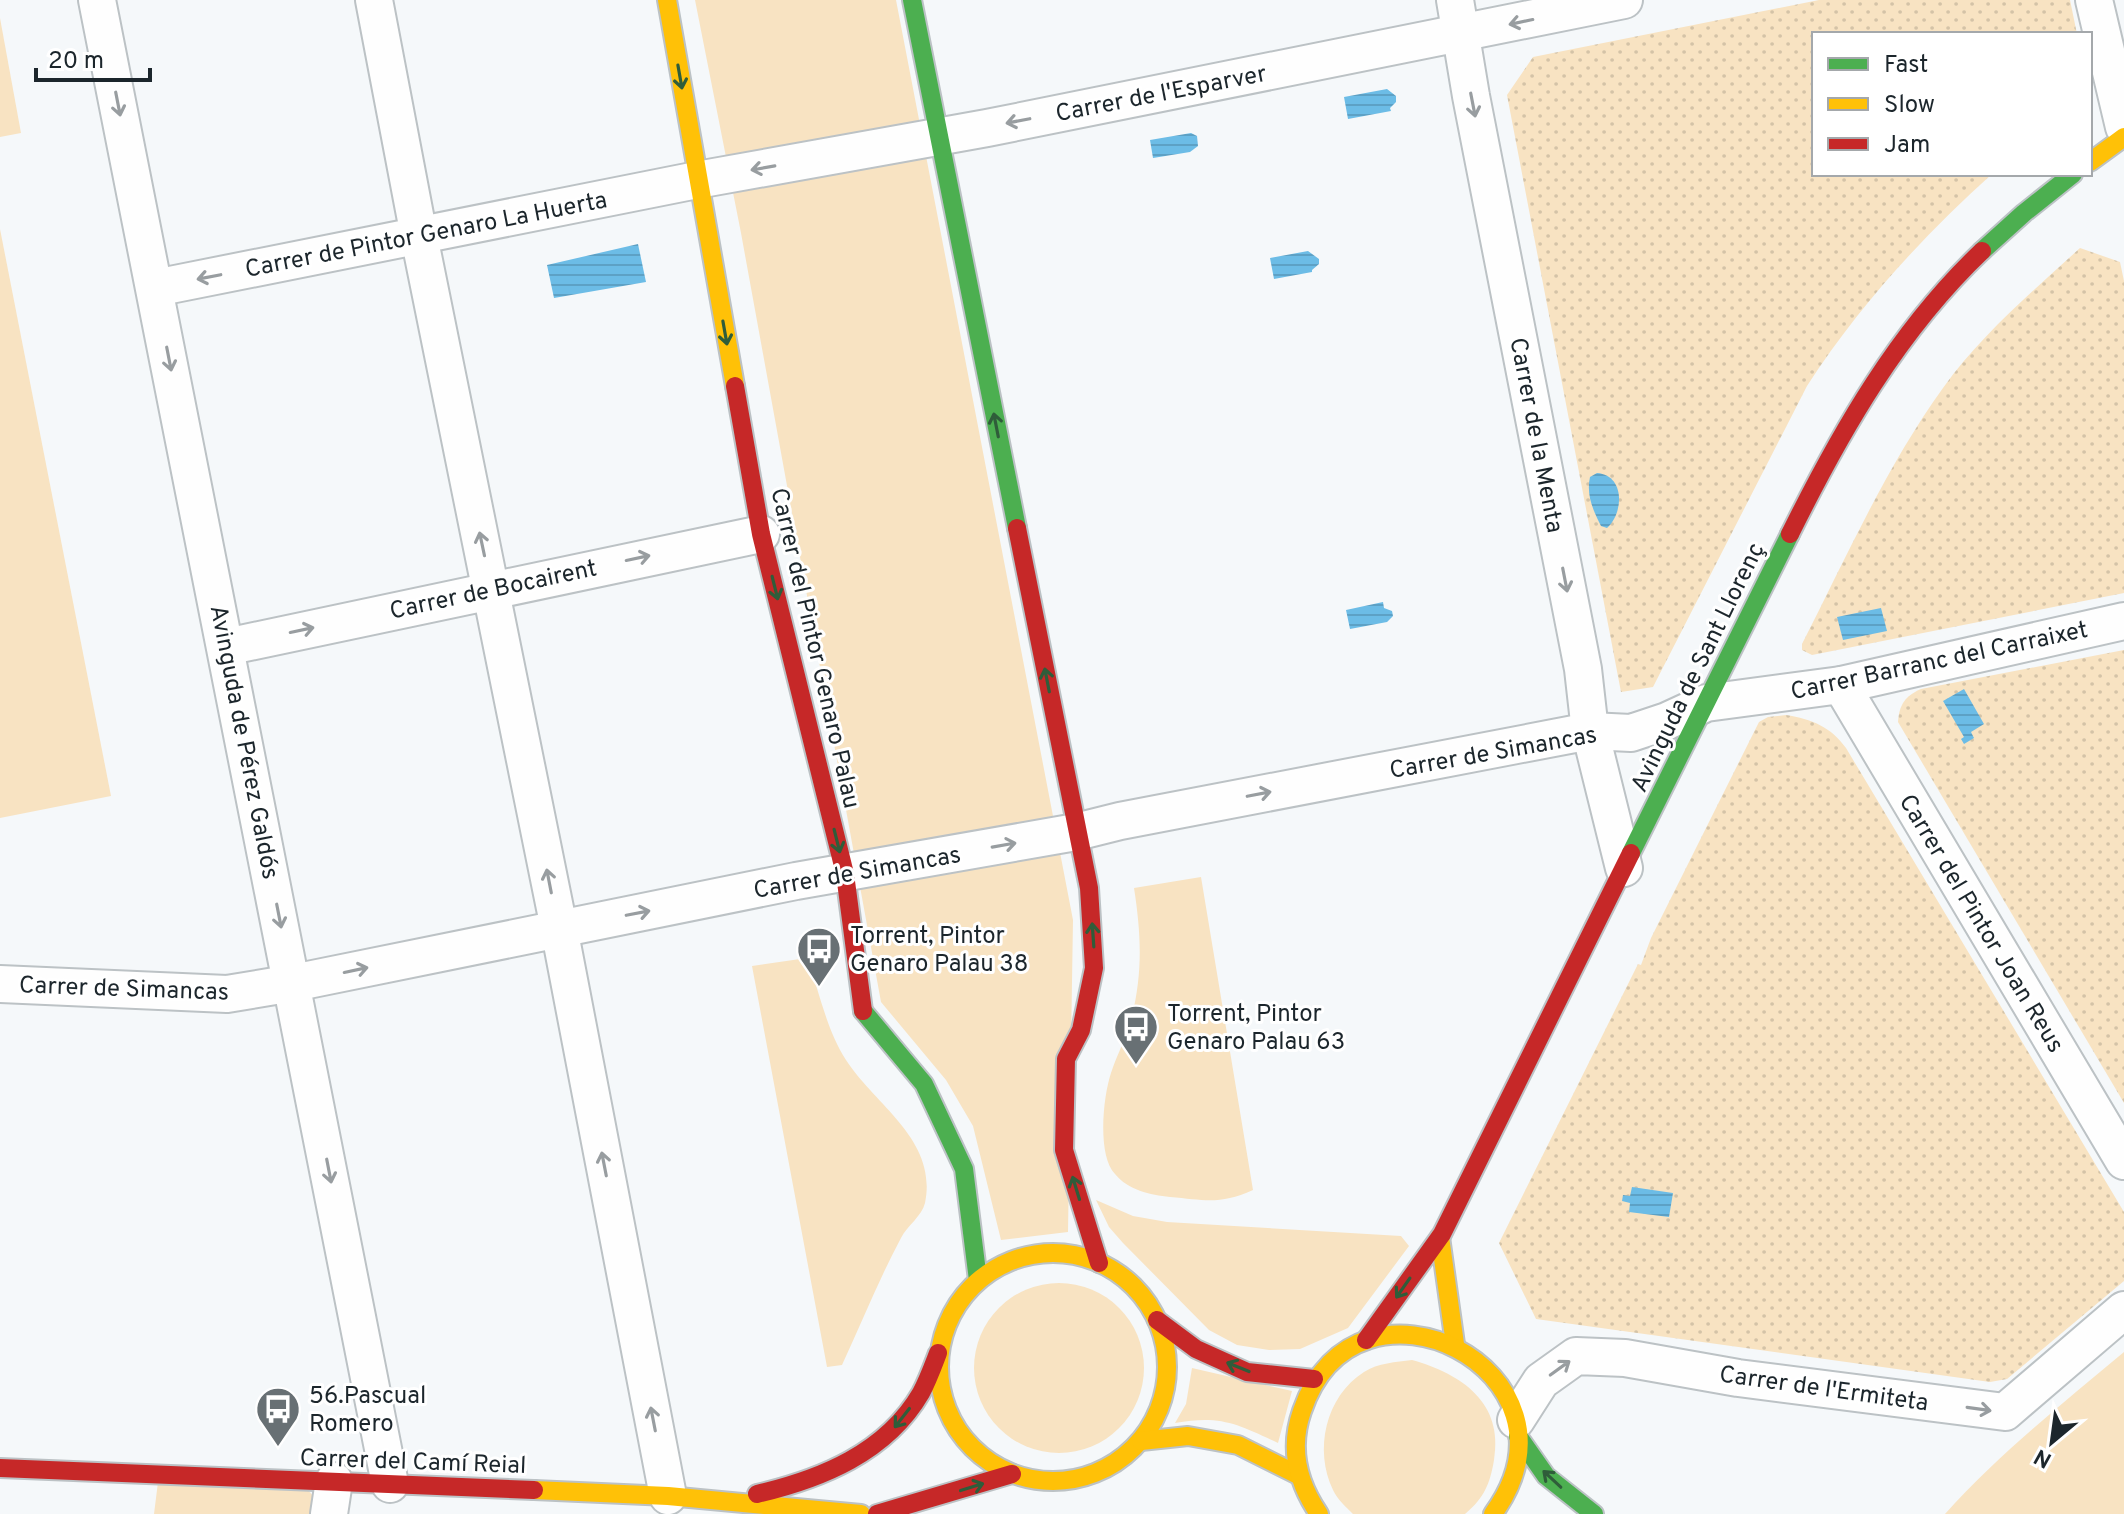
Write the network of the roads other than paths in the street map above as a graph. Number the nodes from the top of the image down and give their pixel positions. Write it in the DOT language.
graph roads {
  1 [pos="97,0"];
  2 [pos="374,0"];
  3 [pos="667,0"];
  4 [pos="912,0"];
  5 [pos="1624,0"];
  6 [pos="2094,0"];
  7 [pos="1458,17"];
  8 [pos="2124,127"];
  9 [pos="939,135"];
  10 [pos="2124,137"];
  11 [pos="2092,161"];
  12 [pos="2071,176"];
  13 [pos="697,180"];
  14 [pos="419,236"];
  15 [pos="155,288"];
  16 [pos="761,534"];
  17 [pos="491,589"];
  18 [pos="2124,621"];
  19 [pos="226,647"];
  20 [pos="1841,685"];
  21 [pos="1706,703"];
  22 [pos="1590,731"];
  23 [pos="1076,832"];
  24 [pos="1624,868"];
  25 [pos="845,874"];
  26 [pos="559,928"];
  27 [pos="293,983"];
  28 [pos="0,984"];
  29 [pos="2124,1161"];
  30 [pos="1440,1237"];
  31 [pos="1099,1263"];
  32 [pos="978,1280"];
  33 [pos="2124,1310"];
  34 [pos="1157,1320"];
  35 [pos="1366,1340"];
  36 [pos="1455,1344"];
  37 [pos="939,1350"];
  38 [pos="1314,1379"];
  39 [pos="1517,1428"];
  40 [pos="1141,1441"];
  41 [pos="0,1468"];
  42 [pos="1012,1474"];
  43 [pos="1298,1475"];
  44 [pos="390,1484"];
  45 [pos="668,1496"];
  46 [pos="331,1498"];
  47 [pos="727,1501"];
  48 [pos="790,1510"];
  49 [pos="861,1514"];
  50 [pos="877,1514"];
  51 [pos="1319,1514"];
  52 [pos="1493,1514"];
  53 [pos="1594,1514"];
  1 -- 15 [label="street, Avinguda de Pérez Galdós, one-way"];
  2 -- 14 [label="street"];
  3 -- 13 [label="street, Carrer del Pintor Genaro Palau, one-way"];
  4 -- 9 [label="street"];
  5 -- 7 [label="street, Carrer de l'Esparver, one-way"];
  6 -- 8 [label="street"];
  7 -- 9 [label="street, Carrer de l'Esparver, one-way"];
  7 -- 22 [label="street, Carrer de la Menta, one-way"];
  9 -- 13 [label="street, Carrer de l'Esparver, one-way"];
  23 -- 9 [label="street, one-way"];
  10 -- 11 [label="street"];
  12 -- 21 [label="street, Avinguda de Sant Llorenç"];
  13 -- 14 [label="street, Carrer de Pintor Genaro La Huerta"];
  13 -- 16 [label="street, Carrer del Pintor Genaro Palau, one-way"];
  14 -- 15 [label="street, Carrer de Pintor Genaro La Huerta, one-way"];
  17 -- 14 [label="street, one-way"];
  15 -- 19 [label="street, Avinguda de Pérez Galdós, one-way"];
  17 -- 16 [label="street, Carrer de Bocairent, one-way"];
  16 -- 25 [label="street, Carrer del Pintor Genaro Palau, one-way"];
  19 -- 17 [label="street, Carrer de Bocairent, one-way"];
  26 -- 17 [label="street, one-way"];
  18 -- 20 [label="street, Carrer Barranc del Carraixet"];
  19 -- 27 [label="street, Avinguda de Pérez Galdós, one-way"];
  20 -- 21 [label="street, Carrer Barranc del Carraixet"];
  20 -- 29 [label="street, Carrer del Pintor Joan Reus"];
  21 -- 22 [label="street, Carrer de Simancas"];
  21 -- 24 [label="street, Avinguda de Sant Llorenç"];
  23 -- 22 [label="street, Carrer de Simancas, one-way"];
  22 -- 24 [label="street, Carrer de la Menta"];
  25 -- 23 [label="street, Carrer de Simancas, one-way"];
  31 -- 23 [label="street, one-way"];
  24 -- 30 [label="street, Avinguda de Sant Llorenç"];
  26 -- 25 [label="street, Carrer de Simancas, one-way"];
  25 -- 32 [label="street, Carrer del Pintor Genaro Palau"];
  27 -- 26 [label="street, Carrer de Simancas, one-way"];
  45 -- 26 [label="street, one-way"];
  27 -- 28 [label="street, Carrer de Simancas"];
  27 -- 44 [label="street, Avinguda de Pérez Galdós, one-way"];
  30 -- 35 [label="street, Avinguda de Sant Llorenç, one-way"];
  30 -- 36 [label="street"];
  31 -- 32 [label="street"];
  31 -- 34 [label="street"];
  32 -- 37 [label="street"];
  39 -- 33 [label="street, Carrer de l'Ermiteta, one-way"];
  38 -- 34 [label="street, one-way"];
  34 -- 40 [label="street"];
  35 -- 36 [label="street"];
  35 -- 38 [label="street"];
  36 -- 39 [label="street"];
  37 -- 42 [label="street"];
  37 -- 47 [label="street, Carrer del Camí Reial, one-way"];
  38 -- 43 [label="street"];
  39 -- 52 [label="street"];
  53 -- 39 [label="street, one-way"];
  40 -- 42 [label="street"];
  40 -- 43 [label="street"];
  41 -- 46 [label="street, Carrer del Camí Reial"];
  50 -- 42 [label="street, one-way"];
  43 -- 51 [label="street"];
  44 -- 45 [label="street, Carrer del Camí Reial"];
  44 -- 46 [label="street, Carrer del Camí Reial"];
  45 -- 47 [label="street, Carrer del Camí Reial"];
  47 -- 48 [label="street, Carrer del Camí Reial"];
  48 -- 49 [label="street, Carrer del Camí Reial"];
}
